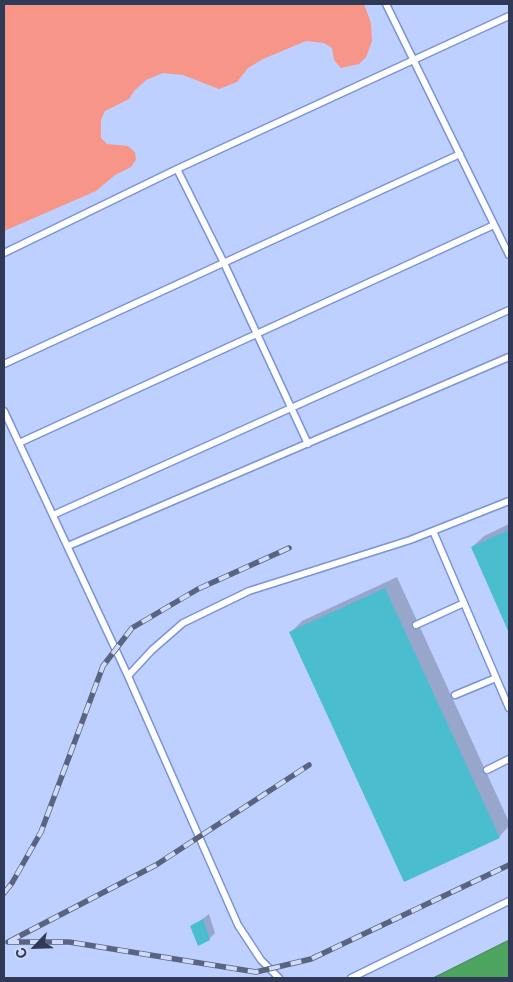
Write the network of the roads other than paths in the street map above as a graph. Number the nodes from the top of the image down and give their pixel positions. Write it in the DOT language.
graph roads {
  1 [pos="386,4"];
  2 [pos="509,16"];
  3 [pos="414,60"];
  4 [pos="460,154"];
  5 [pos="177,168"];
  6 [pos="494,225"];
  7 [pos="4,253"];
  8 [pos="509,255"];
  9 [pos="224,263"];
  10 [pos="509,310"];
  11 [pos="257,334"];
  12 [pos="509,357"];
  13 [pos="4,364"];
  14 [pos="292,408"];
  15 [pos="4,411"];
  16 [pos="19,443"];
  17 [pos="308,444"];
  18 [pos="509,501"];
  19 [pos="53,515"];
  20 [pos="433,531"];
  21 [pos="68,546"];
  22 [pos="464,603"];
  23 [pos="416,625"];
  24 [pos="128,676"];
  25 [pos="496,678"];
  26 [pos="455,695"];
  27 [pos="509,708"];
  28 [pos="509,759"];
  29 [pos="487,770"];
  30 [pos="509,901"];
  31 [pos="280,978"];
  32 [pos="351,978"];
  1 -- 3 [label="lane"];
  2 -- 3 [label="lane"];
  3 -- 4 [label="lane"];
  3 -- 5 [label="lane"];
  4 -- 6 [label="lane"];
  4 -- 9 [label="lane"];
  5 -- 7 [label="lane"];
  5 -- 9 [label="lane"];
  6 -- 8 [label="lane"];
  6 -- 11 [label="lane"];
  9 -- 11 [label="lane"];
  9 -- 13 [label="lane"];
  10 -- 14 [label="lane"];
  11 -- 14 [label="lane"];
  11 -- 16 [label="lane"];
  12 -- 17 [label="lane"];
  14 -- 17 [label="lane"];
  14 -- 19 [label="lane"];
  15 -- 16 [label="lane"];
  16 -- 19 [label="lane"];
  17 -- 21 [label="lane"];
  18 -- 20 [label="lane"];
  19 -- 21 [label="lane"];
  20 -- 22 [label="lane"];
  20 -- 24 [label="lane"];
  21 -- 24 [label="lane"];
  22 -- 23 [label="lane"];
  22 -- 25 [label="lane"];
  24 -- 31 [label="lane"];
  25 -- 26 [label="lane"];
  25 -- 27 [label="lane"];
  28 -- 29 [label="lane"];
  30 -- 32 [label="lane"];
}
